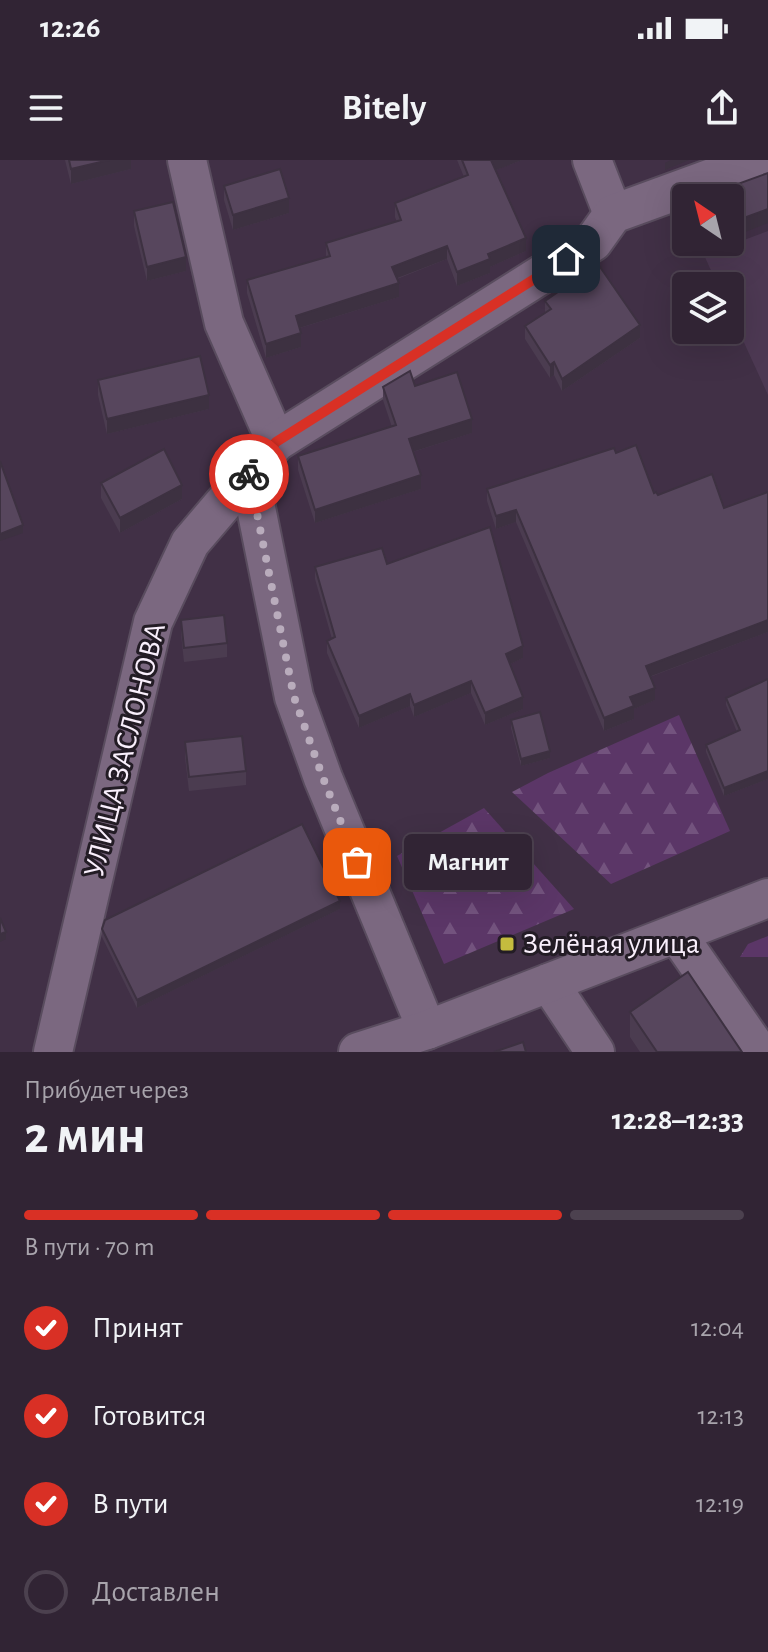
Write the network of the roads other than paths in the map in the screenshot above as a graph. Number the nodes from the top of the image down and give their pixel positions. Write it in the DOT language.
graph roads {
  1 [pos="187,160"];
  2 [pos="592,160"];
  3 [pos="761,160"];
  4 [pos="613,214"];
  5 [pos="276,442"];
  6 [pos="249,473"];
  7 [pos="768,898"];
  8 [pos="677,934"];
  9 [pos="549,983"];
  10 [pos="427,1030"];
  11 [pos="53,1052"];
  12 [pos="358,1052"];
  13 [pos="595,1052"];
  14 [pos="759,1052"];
  1 -- 5 [label="street"];
  2 -- 4 [label="street"];
  3 -- 4 [label="street"];
  4 -- 5 [label="street, УЛИЦА ЗАСЛОНОВА"];
  5 -- 6 [label="street, УЛИЦА ЗАСЛОНОВА"];
  6 -- 10 [label="street"];
  6 -- 11 [label="street, УЛИЦА ЗАСЛОНОВА"];
  7 -- 8 [label="street"];
  8 -- 9 [label="street"];
  8 -- 14 [label="street"];
  9 -- 10 [label="street"];
  9 -- 13 [label="street"];
  10 -- 12 [label="street"];
}
